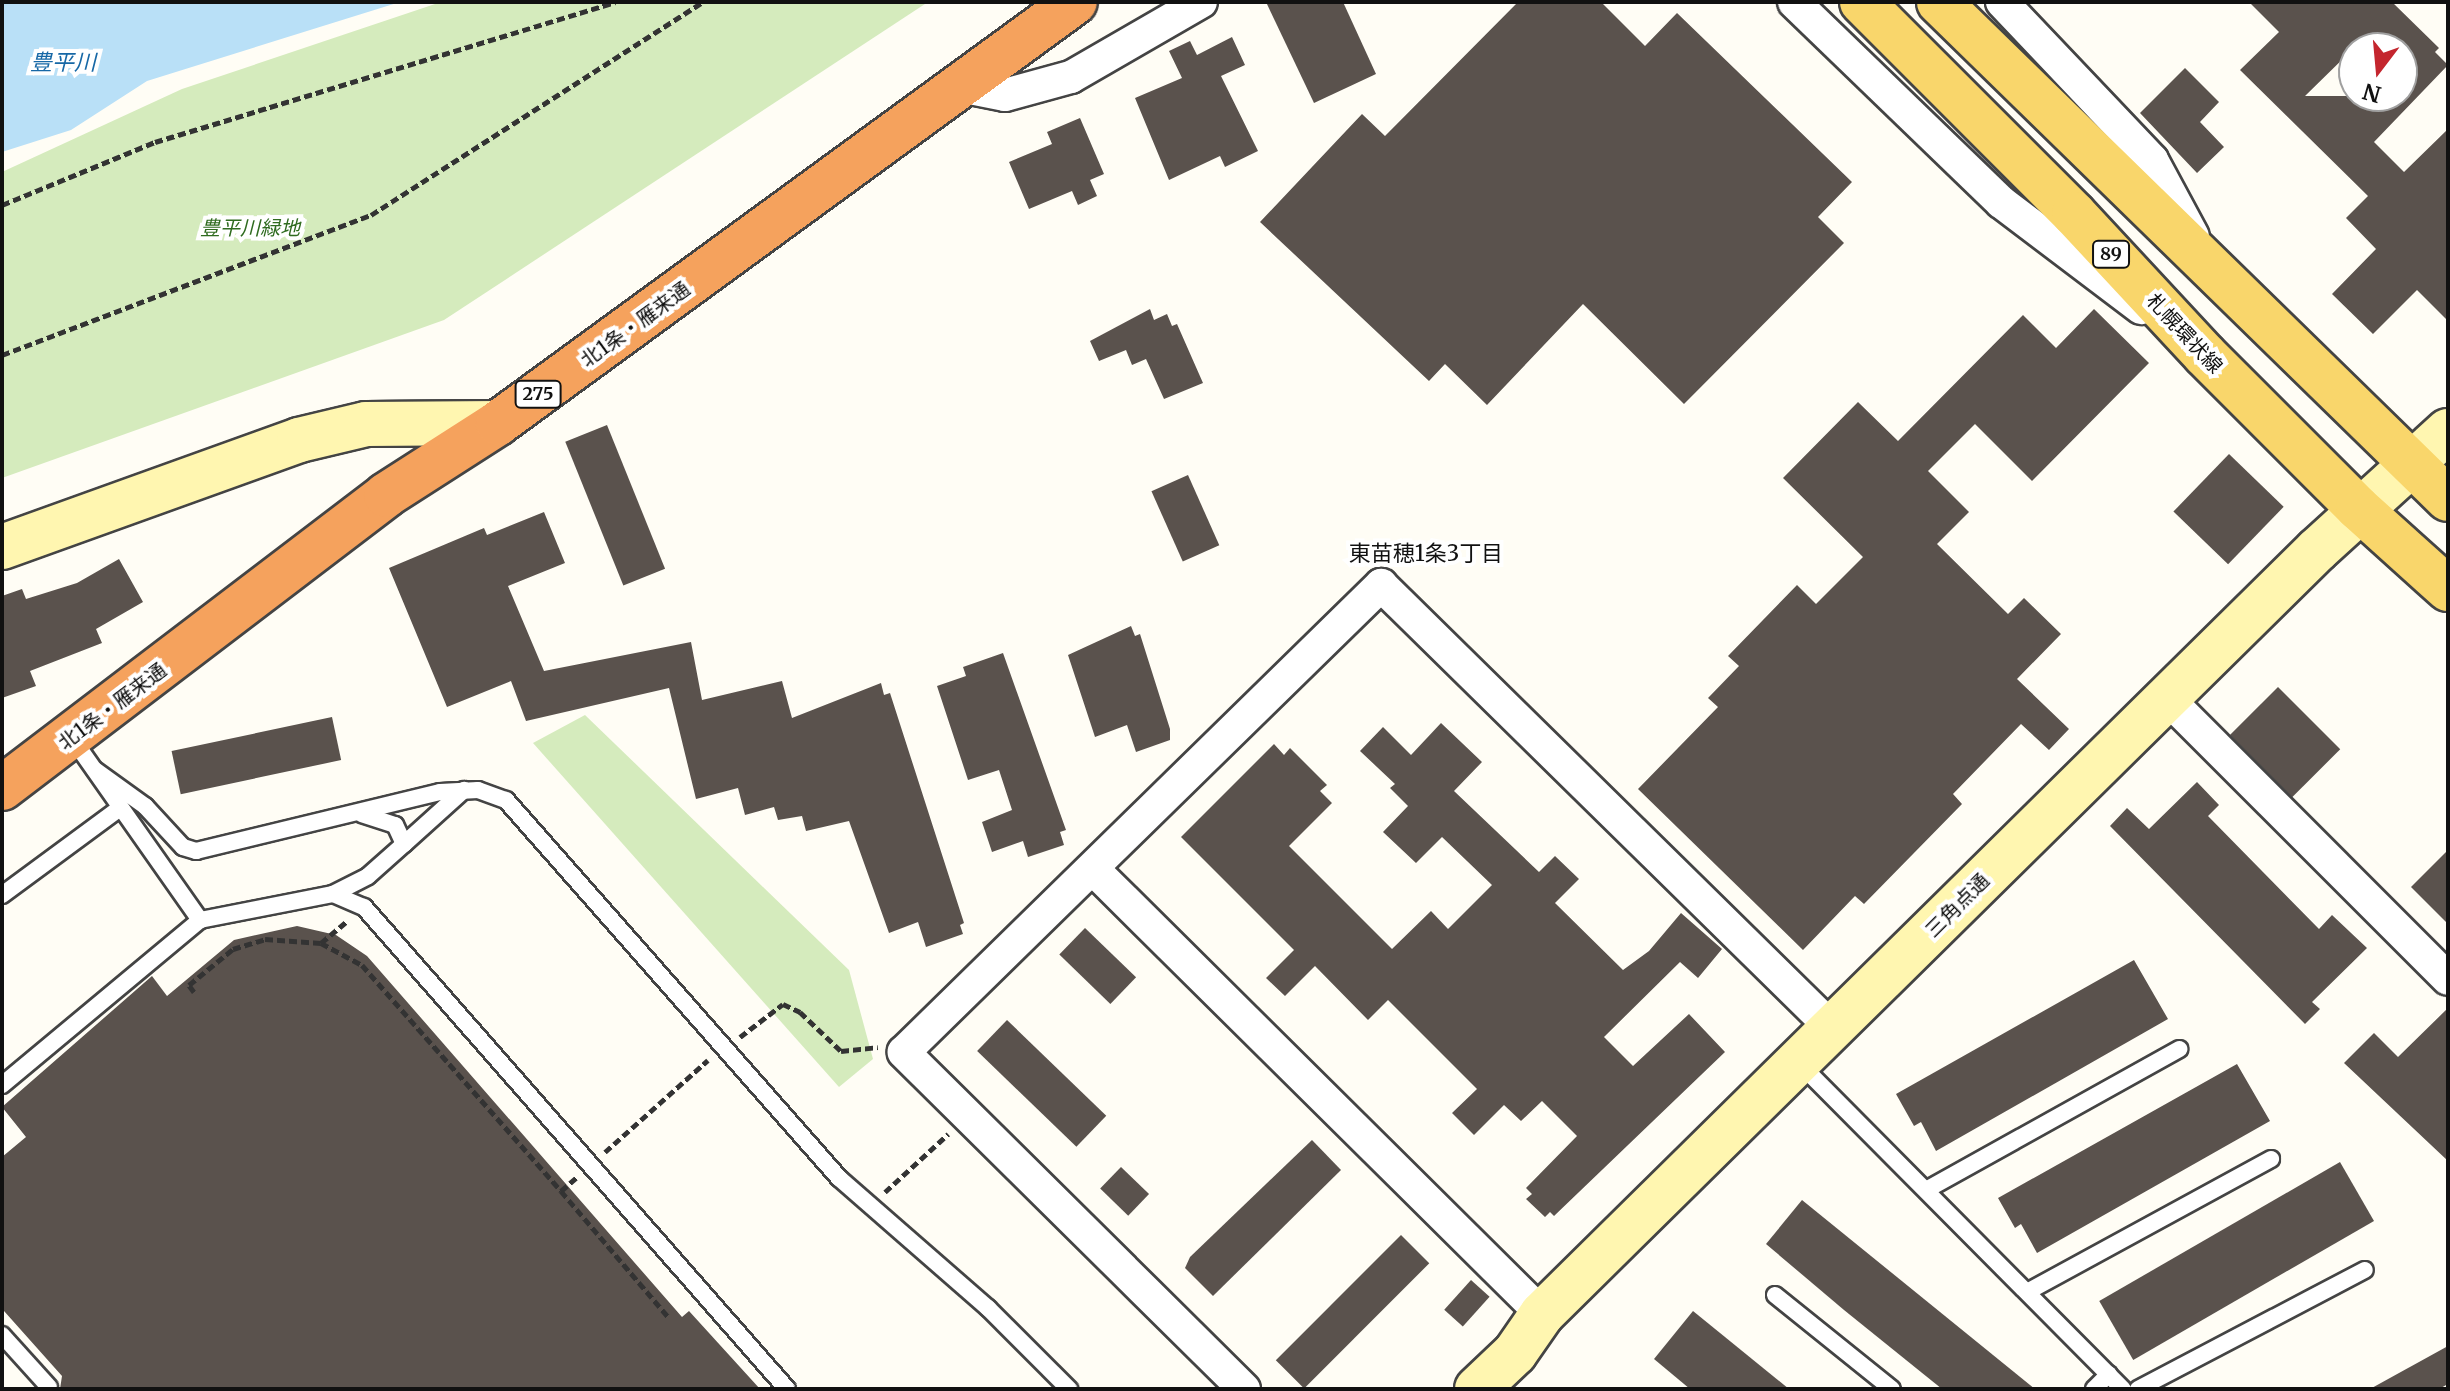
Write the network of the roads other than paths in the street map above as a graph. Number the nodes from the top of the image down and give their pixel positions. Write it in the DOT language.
graph roads {
  1 [pos="1075,2"];
  2 [pos="1201,2"];
  3 [pos="1794,2"];
  4 [pos="1862,2"];
  5 [pos="1939,2"];
  6 [pos="2002,2"];
  7 [pos="965,87"];
  8 [pos="2203,255"];
  9 [pos="2205,355"];
  10 [pos="498,423"];
  11 [pos="2448,431"];
  12 [pos="2414,465"];
  13 [pos="2448,499"];
  14 [pos="2358,508"];
  15 [pos="2,547"];
  16 [pos="2448,589"];
  17 [pos="2167,698"];
  18 [pos="84,754"];
  19 [pos="2,788"];
  20 [pos="464,790"];
  21 [pos="120,808"];
  22 [pos="362,814"];
  23 [pos="404,844"];
  24 [pos="1094,870"];
  25 [pos="333,894"];
  26 [pos="2,895"];
  27 [pos="200,920"];
  28 [pos="2448,979"];
  29 [pos="1832,1028"];
  30 [pos="2179,1049"];
  31 [pos="1798,1062"];
  32 [pos="2,1085"];
  33 [pos="2271,1159"];
  34 [pos="1926,1190"];
  35 [pos="2365,1270"];
  36 [pos="2027,1292"];
  37 [pos="1775,1295"];
  38 [pos="1542,1314"];
  39 [pos="2,1335"];
  40 [pos="2109,1374"];
  41 [pos="49,1387"];
  42 [pos="787,1389"];
  43 [pos="1069,1389"];
  44 [pos="1244,1389"];
  45 [pos="1477,1389"];
  46 [pos="1892,1389"];
  47 [pos="2094,1389"];
  48 [pos="2123,1389"];
  49 [pos="2138,1389"];
  1 -- 7 [label="highway, 北1条・雁来通 / 275"];
  2 -- 7 [label="street"];
  3 -- 9 [label="street"];
  4 -- 9 [label="main road, 札幌環状線 / 89"];
  5 -- 8 [label="main road"];
  6 -- 8 [label="street"];
  7 -- 10 [label="highway, 北1条・雁来通 / 275"];
  8 -- 12 [label="main road"];
  9 -- 14 [label="main road, 札幌環状線 / 89"];
  10 -- 15 [label="street"];
  10 -- 18 [label="highway, 北1条・雁来通 / 275"];
  11 -- 12 [label="street, 三角点通"];
  12 -- 13 [label="main road"];
  12 -- 14 [label="street, 三角点通"];
  14 -- 16 [label="main road, 札幌環状線 / 89"];
  14 -- 17 [label="street, 三角点通"];
  17 -- 28 [label="street"];
  17 -- 29 [label="street, 三角点通"];
  18 -- 19 [label="highway, 北1条・雁来通 / 275"];
  18 -- 21 [label="lane"];
  18 -- 22 [label="lane"];
  20 -- 22 [label="lane"];
  20 -- 23 [label="lane"];
  20 -- 43 [label="lane"];
  21 -- 26 [label="lane"];
  21 -- 27 [label="lane"];
  22 -- 23 [label="lane"];
  23 -- 25 [label="lane"];
  24 -- 29 [label="street"];
  24 -- 38 [label="street"];
  24 -- 44 [label="street"];
  25 -- 27 [label="lane"];
  25 -- 42 [label="lane"];
  27 -- 32 [label="lane"];
  29 -- 31 [label="street, 三角点通"];
  30 -- 34 [label="lane"];
  31 -- 34 [label="lane"];
  31 -- 38 [label="street, 三角点通"];
  33 -- 36 [label="lane"];
  34 -- 36 [label="lane"];
  35 -- 49 [label="lane"];
  36 -- 40 [label="lane"];
  37 -- 46 [label="lane"];
  38 -- 45 [label="street, 三角点通"];
  39 -- 41 [label="lane"];
  40 -- 47 [label="lane"];
  40 -- 48 [label="lane"];
}
